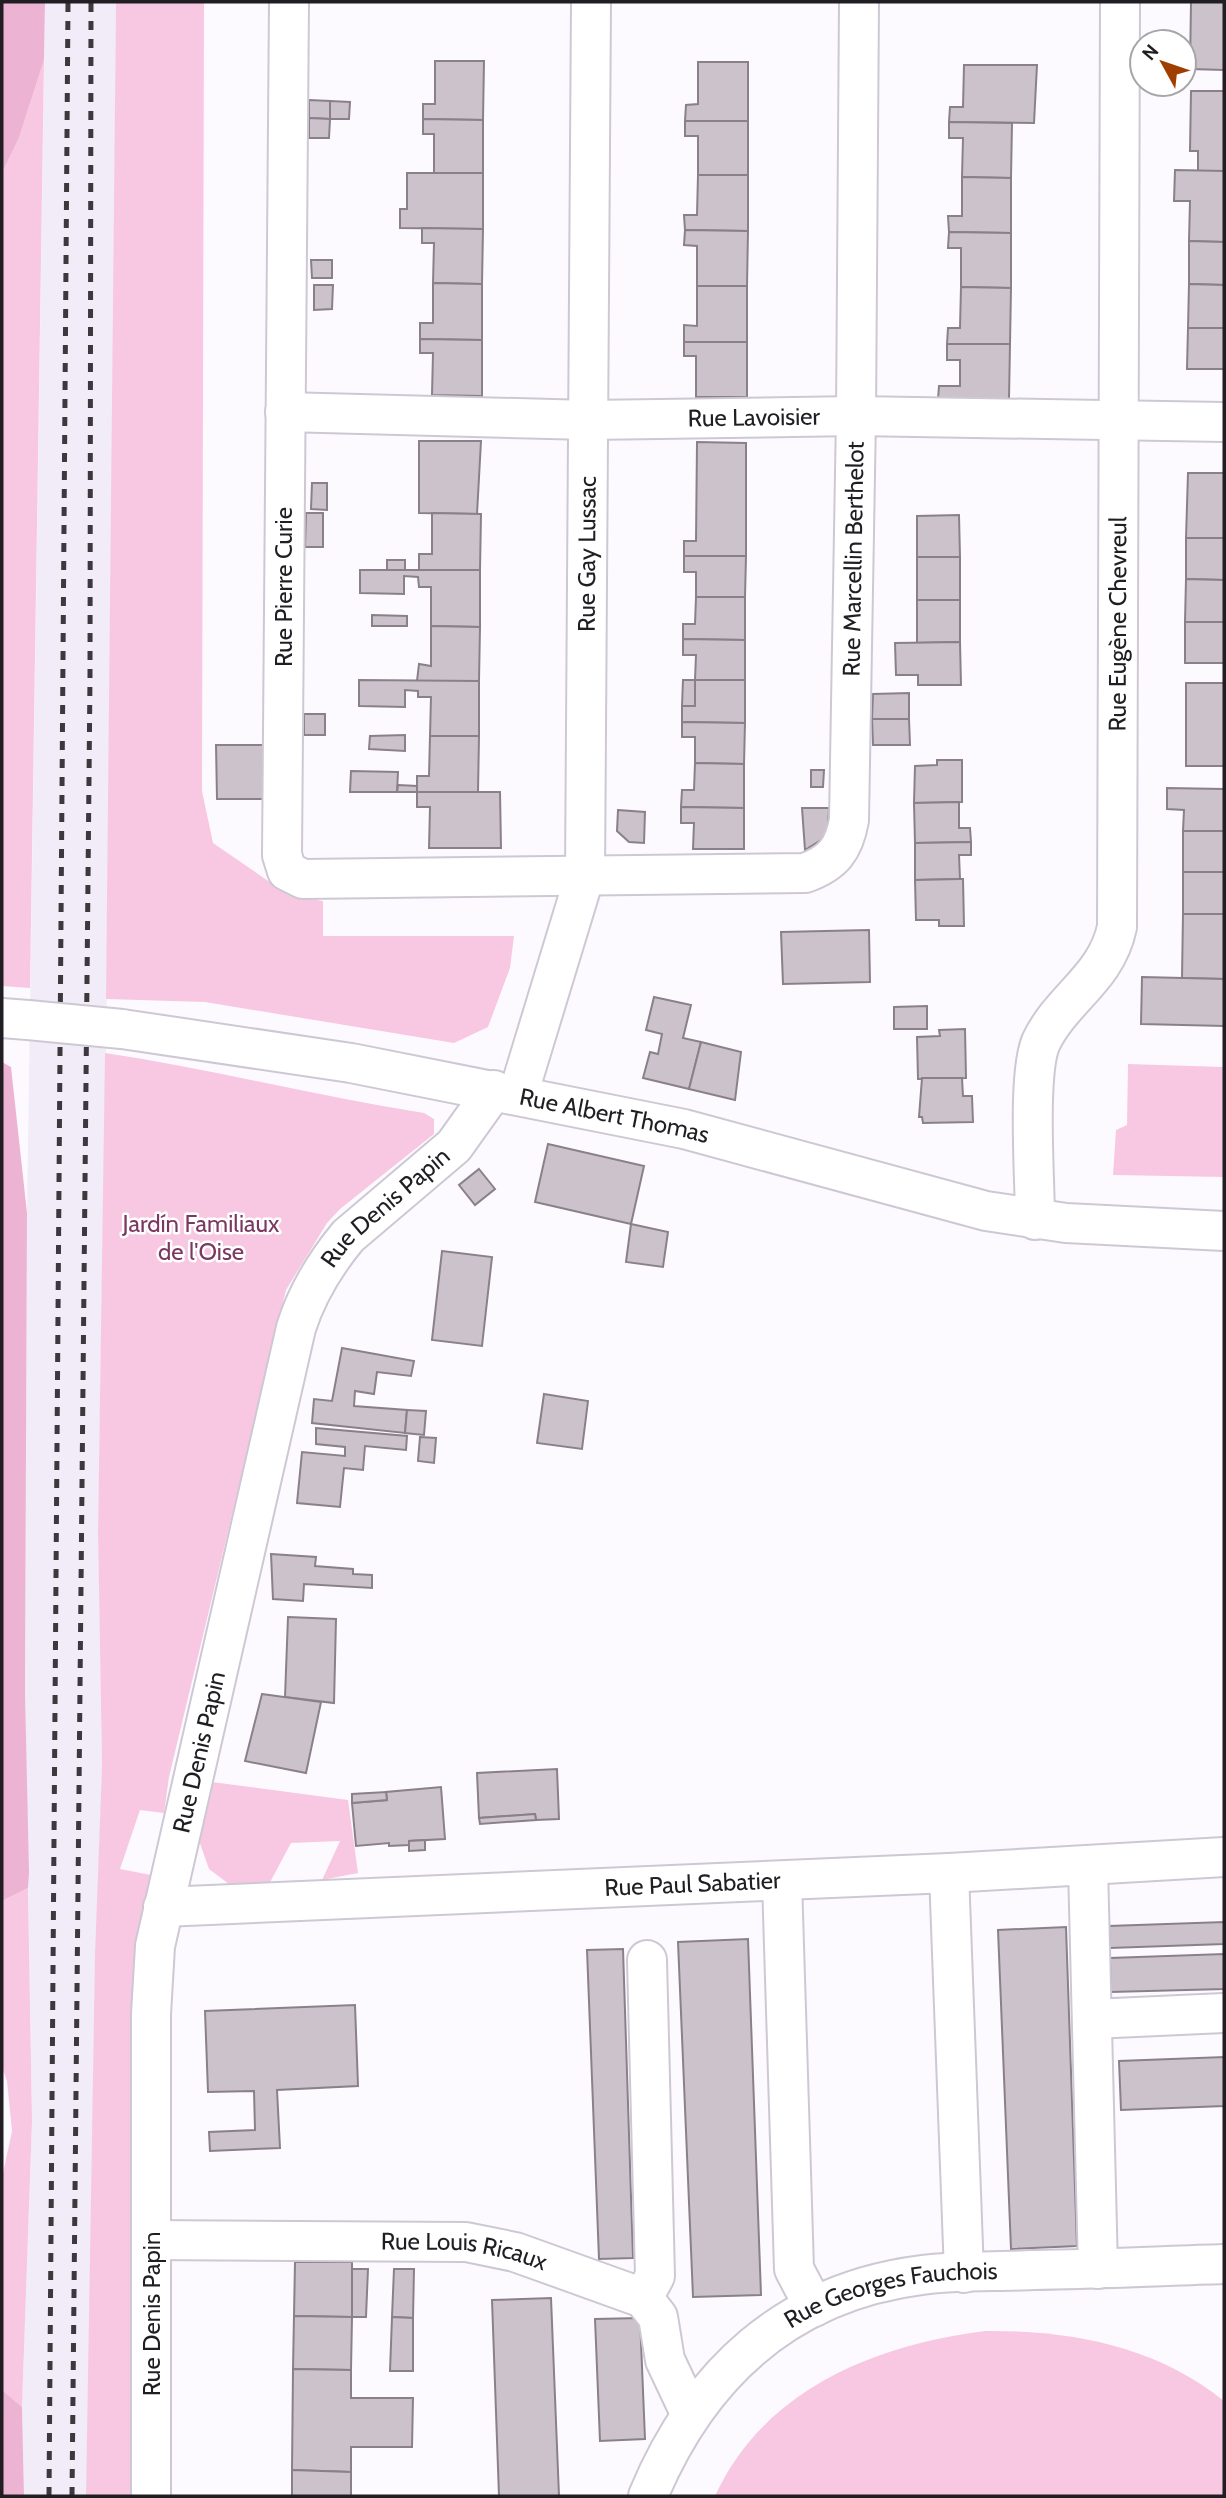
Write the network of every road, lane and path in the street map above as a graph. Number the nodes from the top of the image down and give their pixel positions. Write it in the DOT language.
graph roads {
  1 [pos="289,2"];
  2 [pos="591,2"];
  3 [pos="859,2"];
  4 [pos="1120,2"];
  5 [pos="285,412"];
  6 [pos="856,416"];
  7 [pos="1119,418"];
  8 [pos="589,420"];
  9 [pos="1224,422"];
  10 [pos="585,875"];
  11 [pos="15,1019"];
  12 [pos="506,1092"];
  13 [pos="1035,1220"];
  14 [pos="1224,1231"];
  15 [pos="1224,1857"];
  16 [pos="1088,1866"];
  17 [pos="949,1873"];
  18 [pos="782,1881"];
  19 [pos="163,1907"];
  20 [pos="647,1960"];
  21 [pos="1224,2013"];
  22 [pos="1092,2019"];
  23 [pos="152,2240"];
  24 [pos="1224,2264"];
  25 [pos="1098,2269"];
  26 [pos="964,2273"];
  27 [pos="643,2298"];
  28 [pos="814,2308"];
  29 [pos="690,2413"];
  30 [pos="151,2496"];
  31 [pos="648,2496"];
  1 -- 5 [label="street, Rue Pierre Curie"];
  2 -- 8 [label="street, Rue Gay Lussac"];
  3 -- 6 [label="street, Rue Marcellin Berthelot"];
  4 -- 7 [label="street, Rue Eugène Chevreul"];
  5 -- 8 [label="street, Rue Lavoisier"];
  5 -- 10 [label="street, Rue Pierre Curie"];
  6 -- 7 [label="street, Rue Lavoisier"];
  6 -- 8 [label="street, Rue Lavoisier"];
  6 -- 10 [label="street, Rue Marcellin Berthelot"];
  7 -- 9 [label="street, Rue Lavoisier"];
  7 -- 13 [label="street, Rue Eugène Chevreul"];
  8 -- 10 [label="street, Rue Gay Lussac"];
  10 -- 12 [label="street, Rue Gay Lussac"];
  11 -- 12 [label="street, Rue Albert Thomas, bridge"];
  12 -- 13 [label="street, Rue Albert Thomas"];
  12 -- 19 [label="street, Rue Denis Papin"];
  13 -- 14 [label="street, Rue Albert Thomas"];
  15 -- 16 [label="street, Rue Paul Sabatier"];
  16 -- 17 [label="street, Rue Paul Sabatier"];
  16 -- 22 [label="street"];
  17 -- 18 [label="street, Rue Paul Sabatier"];
  17 -- 26 [label="street"];
  18 -- 19 [label="street, Rue Paul Sabatier"];
  18 -- 28 [label="street"];
  19 -- 23 [label="street, Rue Denis Papin"];
  20 -- 27 [label="street"];
  21 -- 22 [label="street"];
  22 -- 25 [label="street"];
  23 -- 27 [label="street, Rue Louis Ricaux"];
  23 -- 30 [label="street, Rue Denis Papin"];
  24 -- 25 [label="street, Rue Georges Fauchois"];
  25 -- 26 [label="street, Rue Georges Fauchois"];
  26 -- 28 [label="street, Rue Georges Fauchois"];
  27 -- 29 [label="street"];
  28 -- 29 [label="street, Rue Georges Fauchois"];
  29 -- 31 [label="street, Rue Georges Fauchois"];
}
